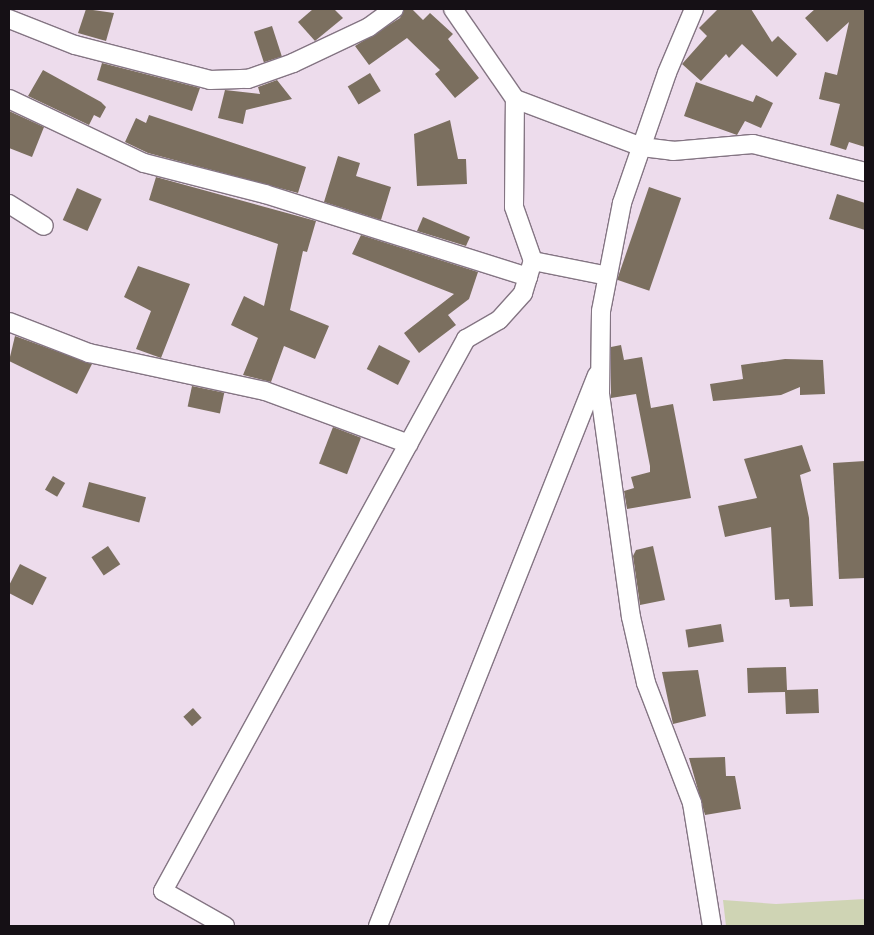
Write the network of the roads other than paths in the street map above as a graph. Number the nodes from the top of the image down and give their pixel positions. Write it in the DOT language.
graph roads {
  1 [pos="394,9"];
  2 [pos="453,9"];
  3 [pos="694,9"];
  4 [pos="9,19"];
  5 [pos="9,99"];
  6 [pos="515,99"];
  7 [pos="642,147"];
  8 [pos="865,172"];
  9 [pos="9,204"];
  10 [pos="44,226"];
  11 [pos="531,269"];
  12 [pos="608,276"];
  13 [pos="9,322"];
  14 [pos="600,365"];
  15 [pos="409,444"];
  16 [pos="225,926"];
  17 [pos="378,926"];
  18 [pos="712,926"];
  1 -- 4 [label="street"];
  2 -- 6 [label="street"];
  3 -- 7 [label="street"];
  5 -- 11 [label="street"];
  6 -- 7 [label="street"];
  6 -- 11 [label="street"];
  7 -- 8 [label="street"];
  7 -- 12 [label="street"];
  9 -- 10 [label="street"];
  11 -- 12 [label="street"];
  11 -- 15 [label="street"];
  12 -- 14 [label="street"];
  13 -- 15 [label="street"];
  14 -- 17 [label="street"];
  14 -- 18 [label="street"];
  15 -- 16 [label="street"];
}
